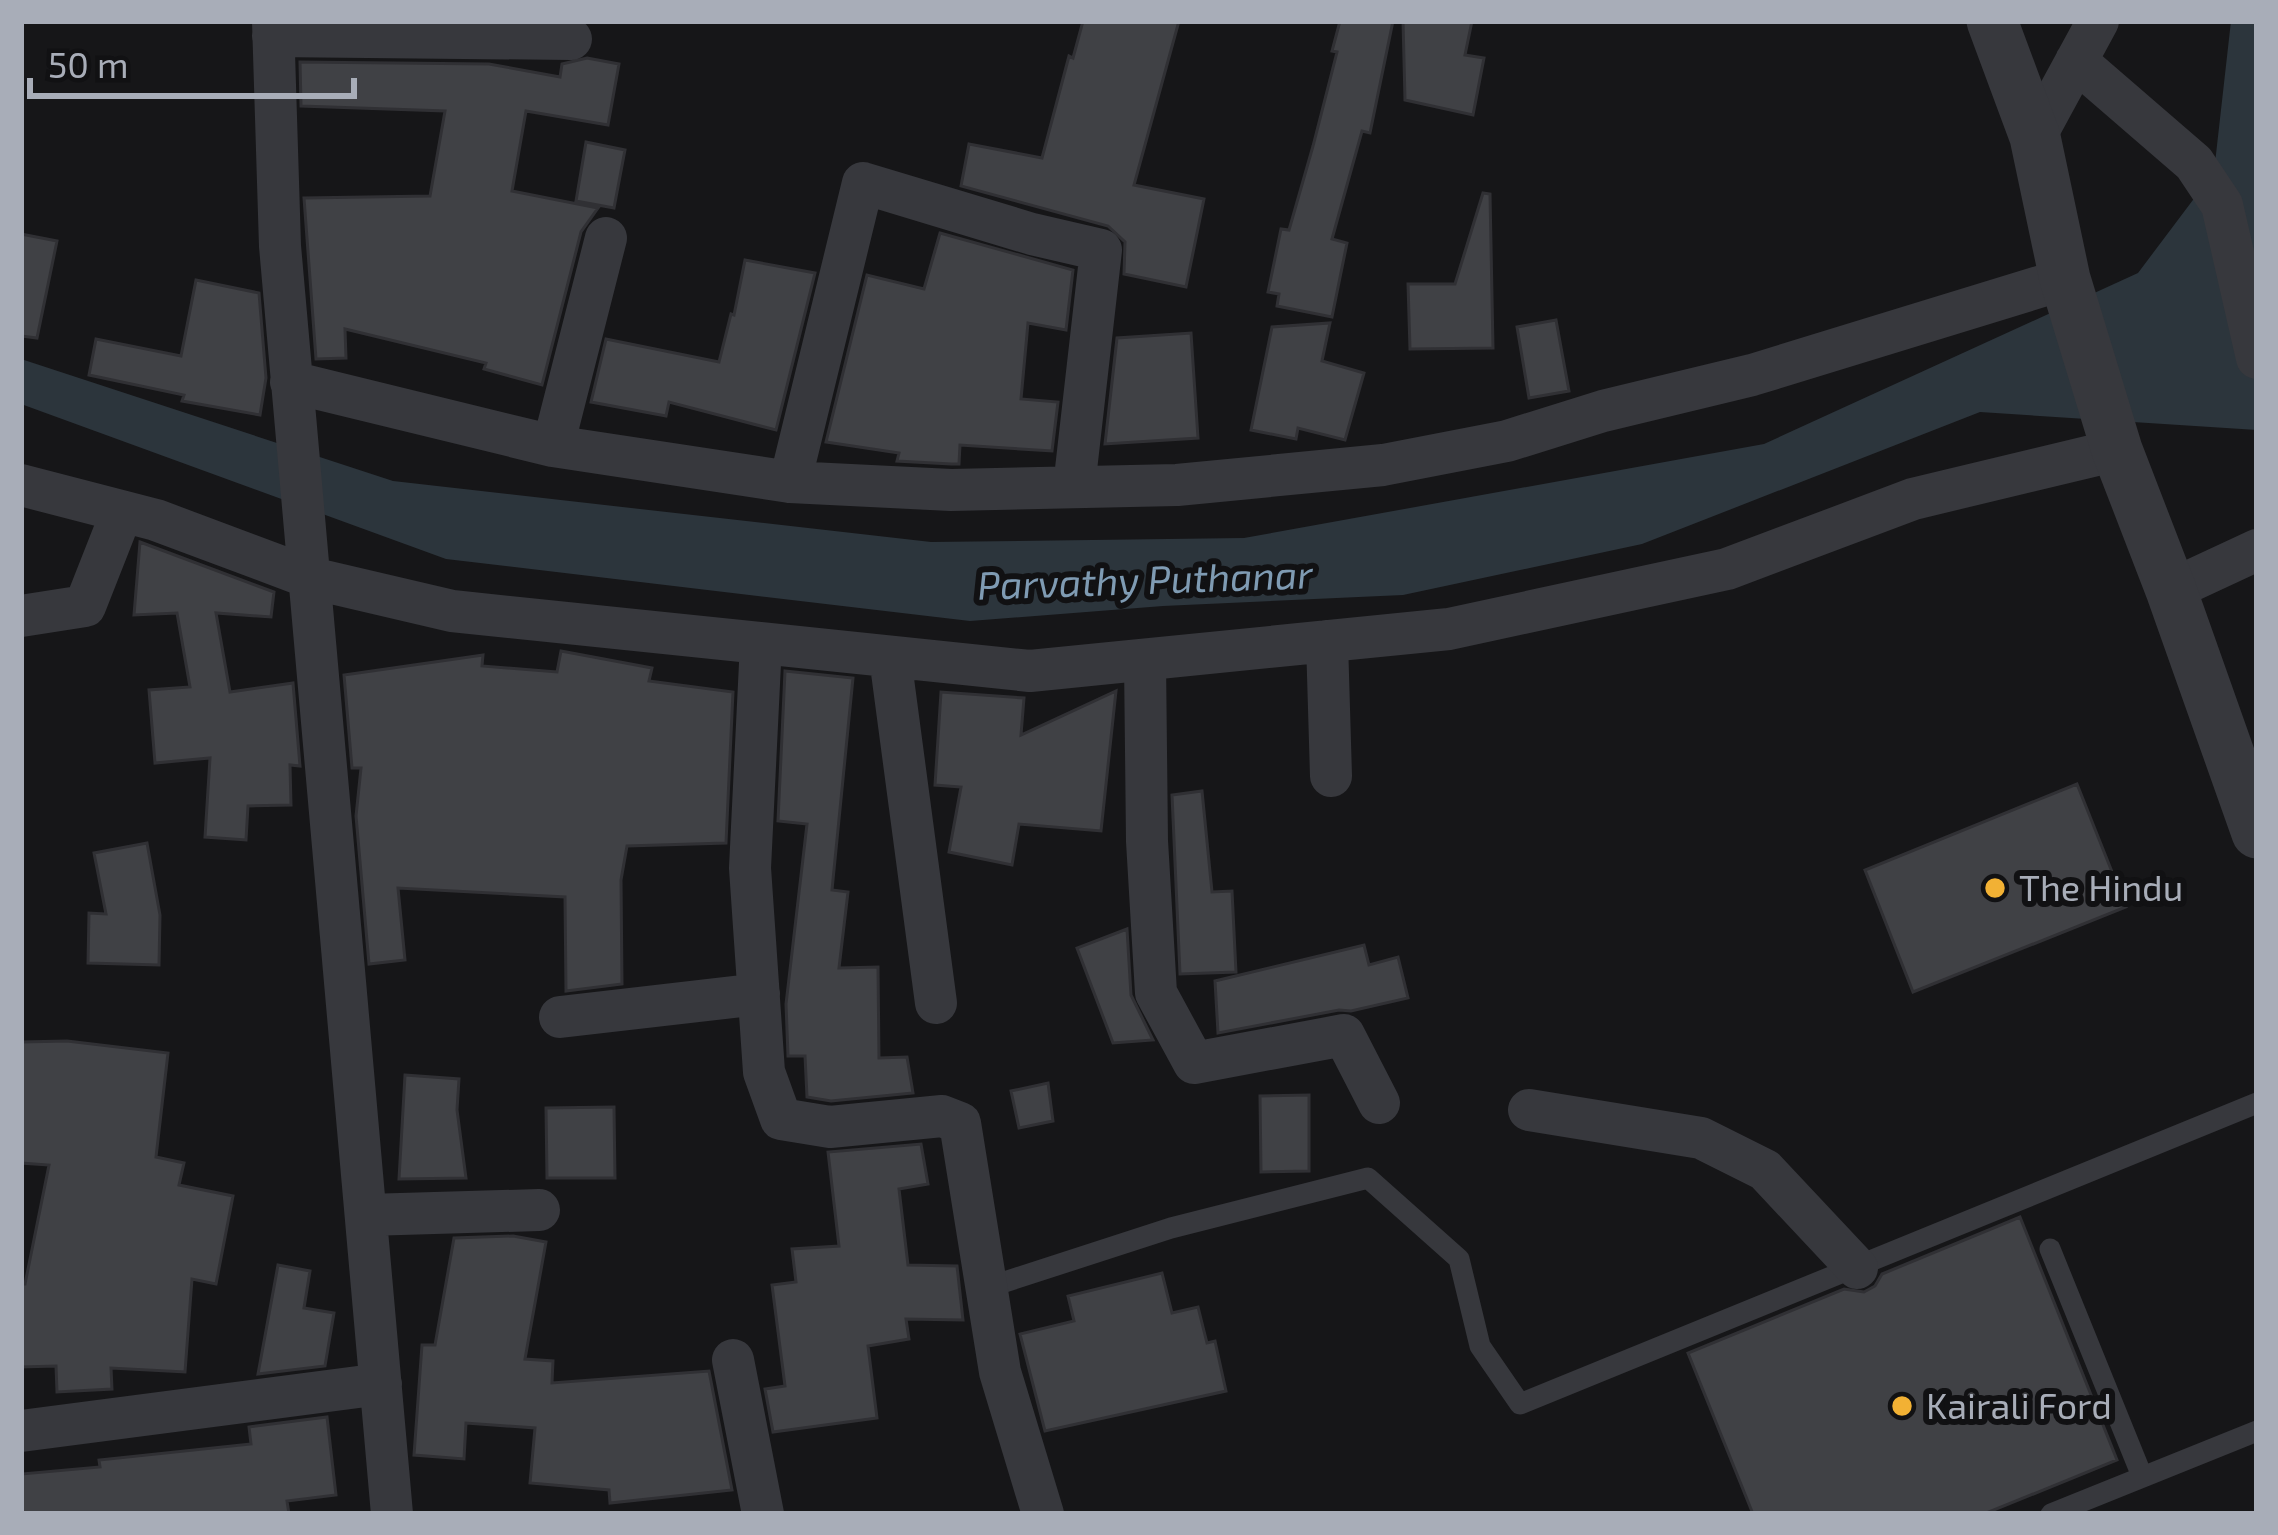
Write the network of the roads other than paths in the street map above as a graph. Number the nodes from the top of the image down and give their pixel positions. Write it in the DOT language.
graph roads {
  1 [pos="1992,21"];
  2 [pos="2098,21"];
  3 [pos="273,29"];
  4 [pos="571,39"];
  5 [pos="2076,61"];
  6 [pos="2035,137"];
  7 [pos="606,238"];
  8 [pos="2066,286"];
  9 [pos="2257,358"];
  10 [pos="291,382"];
  11 [pos="2114,441"];
  12 [pos="553,446"];
  13 [pos="790,482"];
  14 [pos="21,485"];
  15 [pos="1074,487"];
  16 [pos="122,512"];
  17 [pos="2257,550"];
  18 [pos="309,561"];
  19 [pos="2171,590"];
  20 [pos="21,616"];
  21 [pos="1327,641"];
  22 [pos="761,643"];
  23 [pos="890,657"];
  24 [pos="1144,660"];
  25 [pos="1331,776"];
  26 [pos="2257,833"];
  27 [pos="759,994"];
  28 [pos="936,1003"];
  29 [pos="560,1017"];
  30 [pos="1379,1102"];
  31 [pos="2257,1103"];
  32 [pos="1529,1110"];
  33 [pos="539,1210"];
  34 [pos="367,1215"];
  35 [pos="2050,1249"];
  36 [pos="1858,1268"];
  37 [pos="989,1287"];
  38 [pos="733,1360"];
  39 [pos="381,1384"];
  40 [pos="21,1431"];
  41 [pos="2257,1432"];
  42 [pos="2142,1476"];
  43 [pos="392,1514"];
  44 [pos="764,1514"];
  45 [pos="1043,1514"];
  46 [pos="2051,1514"];
  1 -- 6 [label="street"];
  2 -- 5 [label="street"];
  3 -- 4 [label="street"];
  3 -- 10 [label="street"];
  5 -- 6 [label="street"];
  5 -- 9 [label="street"];
  6 -- 8 [label="street"];
  7 -- 12 [label="street"];
  8 -- 11 [label="street"];
  8 -- 15 [label="street"];
  10 -- 12 [label="street"];
  10 -- 18 [label="street"];
  11 -- 19 [label="street"];
  11 -- 21 [label="street"];
  12 -- 13 [label="street"];
  13 -- 15 [label="street"];
  13 -- 15 [label="street"];
  14 -- 16 [label="street"];
  16 -- 18 [label="street"];
  16 -- 20 [label="street"];
  17 -- 19 [label="street"];
  18 -- 22 [label="street"];
  18 -- 34 [label="street"];
  19 -- 26 [label="street"];
  21 -- 24 [label="street"];
  21 -- 25 [label="street"];
  22 -- 23 [label="street"];
  22 -- 27 [label="street"];
  23 -- 24 [label="street"];
  23 -- 28 [label="street"];
  24 -- 30 [label="street"];
  27 -- 29 [label="street"];
  27 -- 37 [label="street"];
  31 -- 36 [label="lane"];
  32 -- 36 [label="street"];
  33 -- 34 [label="street"];
  34 -- 39 [label="street"];
  35 -- 42 [label="lane"];
  36 -- 37 [label="lane"];
  37 -- 45 [label="street"];
  38 -- 44 [label="street"];
  39 -- 40 [label="street"];
  39 -- 43 [label="street"];
  41 -- 42 [label="lane"];
  42 -- 46 [label="lane"];
}
